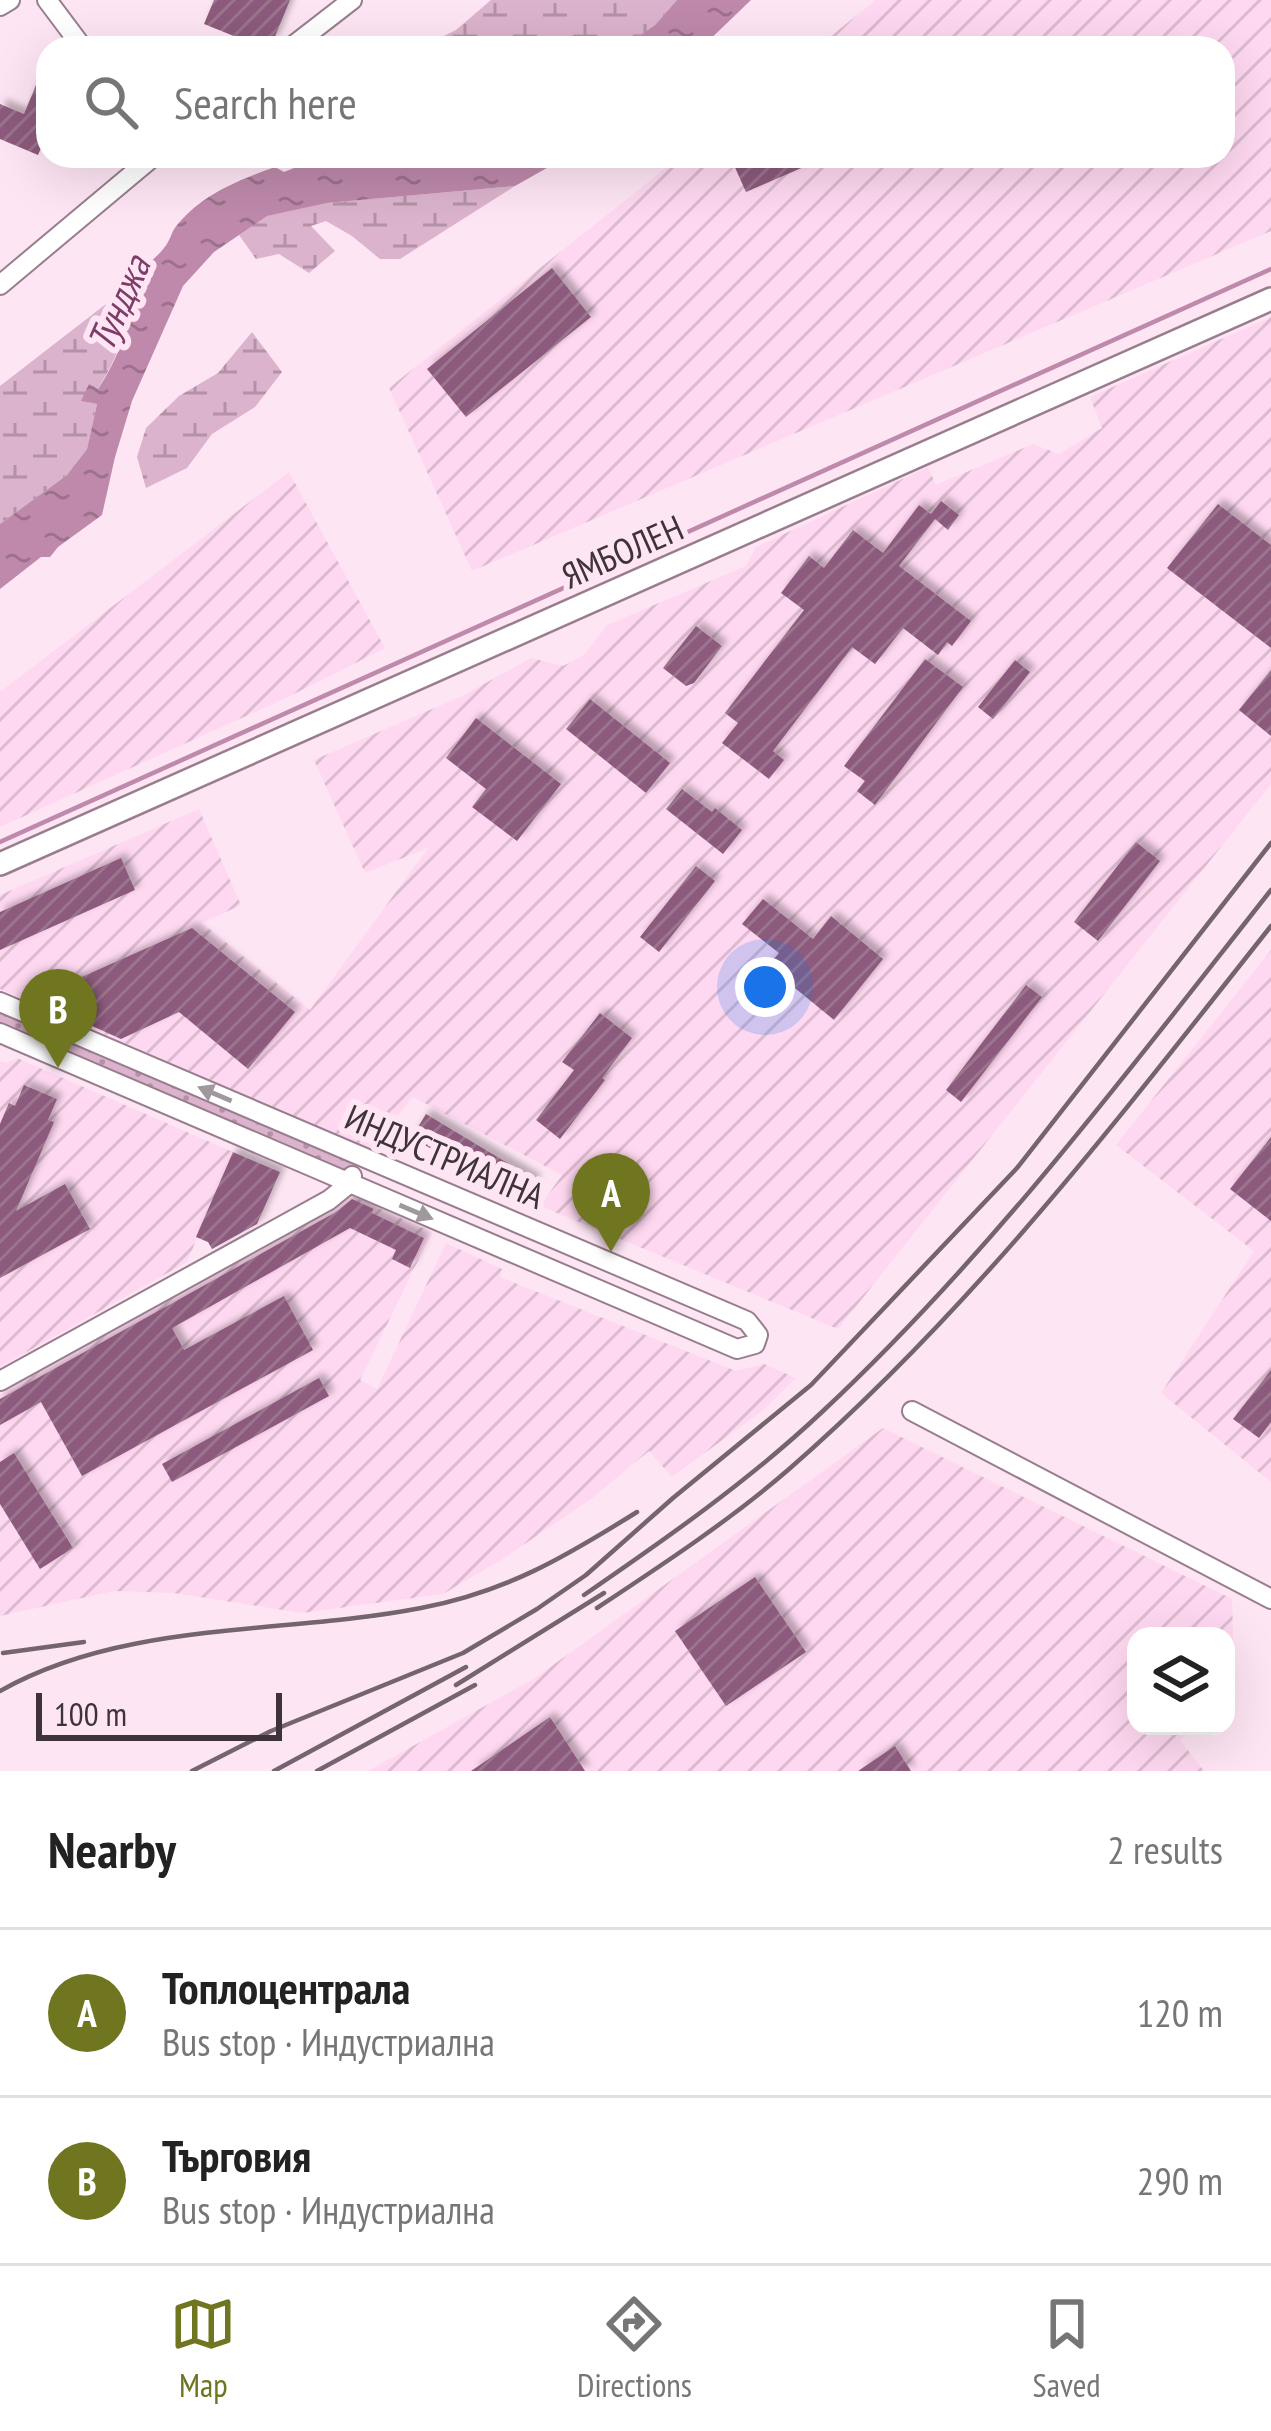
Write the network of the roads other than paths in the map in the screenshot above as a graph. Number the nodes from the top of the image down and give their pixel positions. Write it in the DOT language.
graph roads {
  1 [pos="10,0"];
  2 [pos="47,0"];
  3 [pos="352,0"];
  4 [pos="0,6"];
  5 [pos="74,36"];
  6 [pos="306,36"];
  7 [pos="140,168"];
  8 [pos="0,285"];
  9 [pos="1271,298"];
  10 [pos="0,864"];
  11 [pos="0,1002"];
  12 [pos="0,1033"];
  13 [pos="150,1066"];
  14 [pos="121,1085"];
  15 [pos="255,1111"];
  16 [pos="268,1148"];
  17 [pos="361,1156"];
  18 [pos="350,1183"];
  19 [pos="536,1231"];
  20 [pos="516,1255"];
  21 [pos="0,1381"];
  22 [pos="912,1411"];
  23 [pos="1271,1599"];
  1 -- 4 [label="street"];
  2 -- 5 [label="street"];
  3 -- 6 [label="street"];
  7 -- 8 [label="street"];
  9 -- 10 [label="main road, ЯМБОЛЕН"];
  11 -- 13 [label="street, ИНДУСТРИАЛНА"];
  12 -- 14 [label="street, ИНДУСТРИАЛНА"];
  13 -- 14 [label="street"];
  15 -- 13 [label="street, ИНДУСТРИАЛНА, one-way"];
  14 -- 16 [label="street, ИНДУСТРИАЛНА"];
  15 -- 16 [label="street"];
  15 -- 17 [label="street, ИНДУСТРИАЛНА"];
  16 -- 18 [label="street, ИНДУСТРИАЛНА"];
  17 -- 18 [label="street"];
  17 -- 19 [label="street, ИНДУСТРИАЛНА"];
  18 -- 20 [label="street, ИНДУСТРИАЛНА, one-way"];
  18 -- 21 [label="street"];
  19 -- 20 [label="street"];
  19 -- 20 [label="street, ИНДУСТРИАЛНА"];
  22 -- 23 [label="street"];
}
